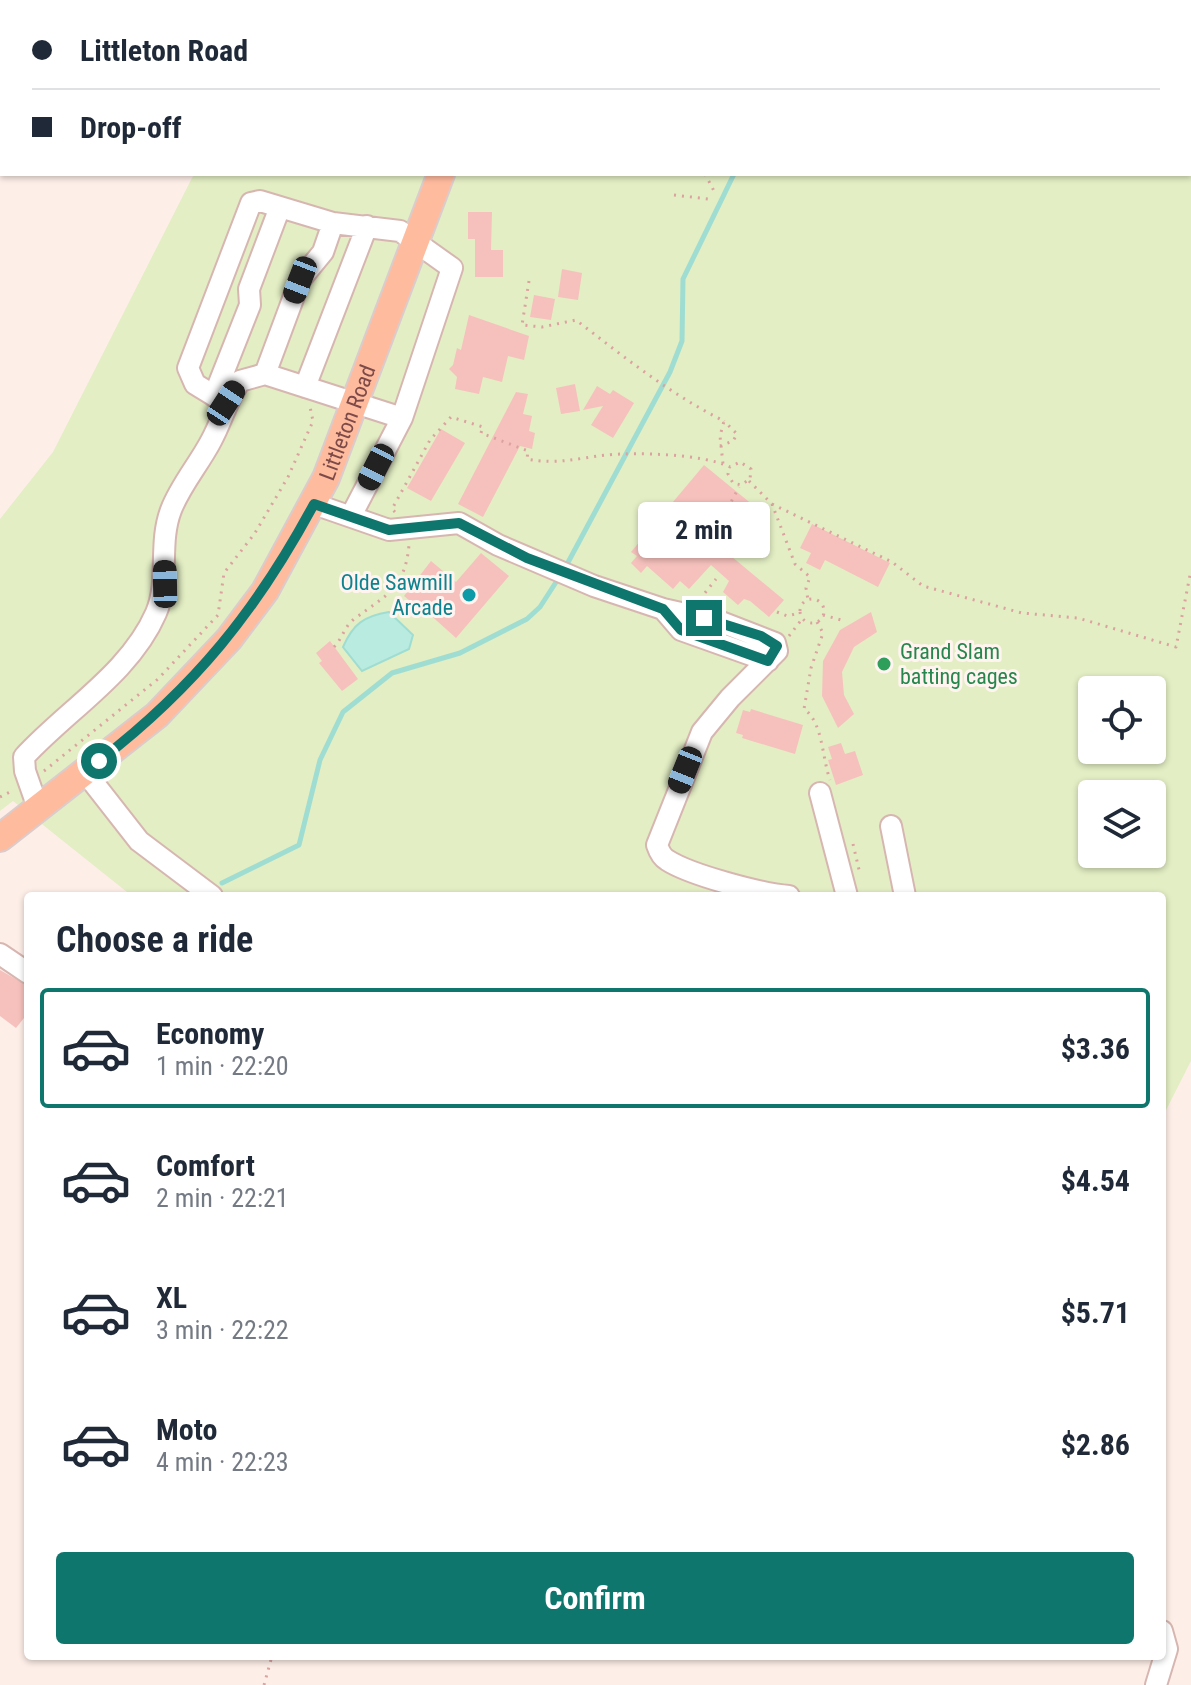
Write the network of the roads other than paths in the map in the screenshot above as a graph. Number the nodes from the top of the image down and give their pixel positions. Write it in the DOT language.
graph roads {
  1 [pos="440,176"];
  2 [pos="280,207"];
  3 [pos="333,223"];
  4 [pos="367,226"];
  5 [pos="416,241"];
  6 [pos="265,374"];
  7 [pos="305,387"];
  8 [pos="220,399"];
  9 [pos="354,402"];
  10 [pos="402,418"];
  11 [pos="314,504"];
  12 [pos="351,516"];
  13 [pos="663,609"];
  14 [pos="768,661"];
  15 [pos="85,772"];
  16 [pos="826,788"];
  17 [pos="38,808"];
  18 [pos="891,826"];
  19 [pos="0,838"];
  20 [pos="845,889"];
  21 [pos="207,892"];
  22 [pos="766,892"];
  23 [pos="904,892"];
  24 [pos="0,954"];
  25 [pos="24,970"];
  26 [pos="1164,1660"];
  27 [pos="1156,1685"];
  1 -- 5 [label="main road, Littleton Road"];
  2 -- 3 [label="lane"];
  2 -- 8 [label="lane"];
  2 -- 8 [label="lane"];
  3 -- 4 [label="lane"];
  3 -- 6 [label="lane"];
  4 -- 5 [label="lane"];
  4 -- 7 [label="lane"];
  5 -- 9 [label="main road, Littleton Road"];
  5 -- 10 [label="lane"];
  6 -- 7 [label="lane"];
  6 -- 8 [label="lane"];
  7 -- 9 [label="lane"];
  8 -- 17 [label="lane"];
  9 -- 10 [label="lane"];
  9 -- 11 [label="main road, Littleton Road"];
  10 -- 12 [label="lane"];
  11 -- 12 [label="lane"];
  11 -- 15 [label="main road, Littleton Road"];
  12 -- 13 [label="lane"];
  13 -- 14 [label="lane"];
  13 -- 14 [label="lane"];
  14 -- 22 [label="lane"];
  15 -- 17 [label="main road, Littleton Road"];
  15 -- 21 [label="lane"];
  16 -- 20 [label="lane"];
  17 -- 19 [label="main road, Littleton Road"];
  18 -- 23 [label="lane"];
  24 -- 25 [label="lane"];
  26 -- 27 [label="lane"];
}
